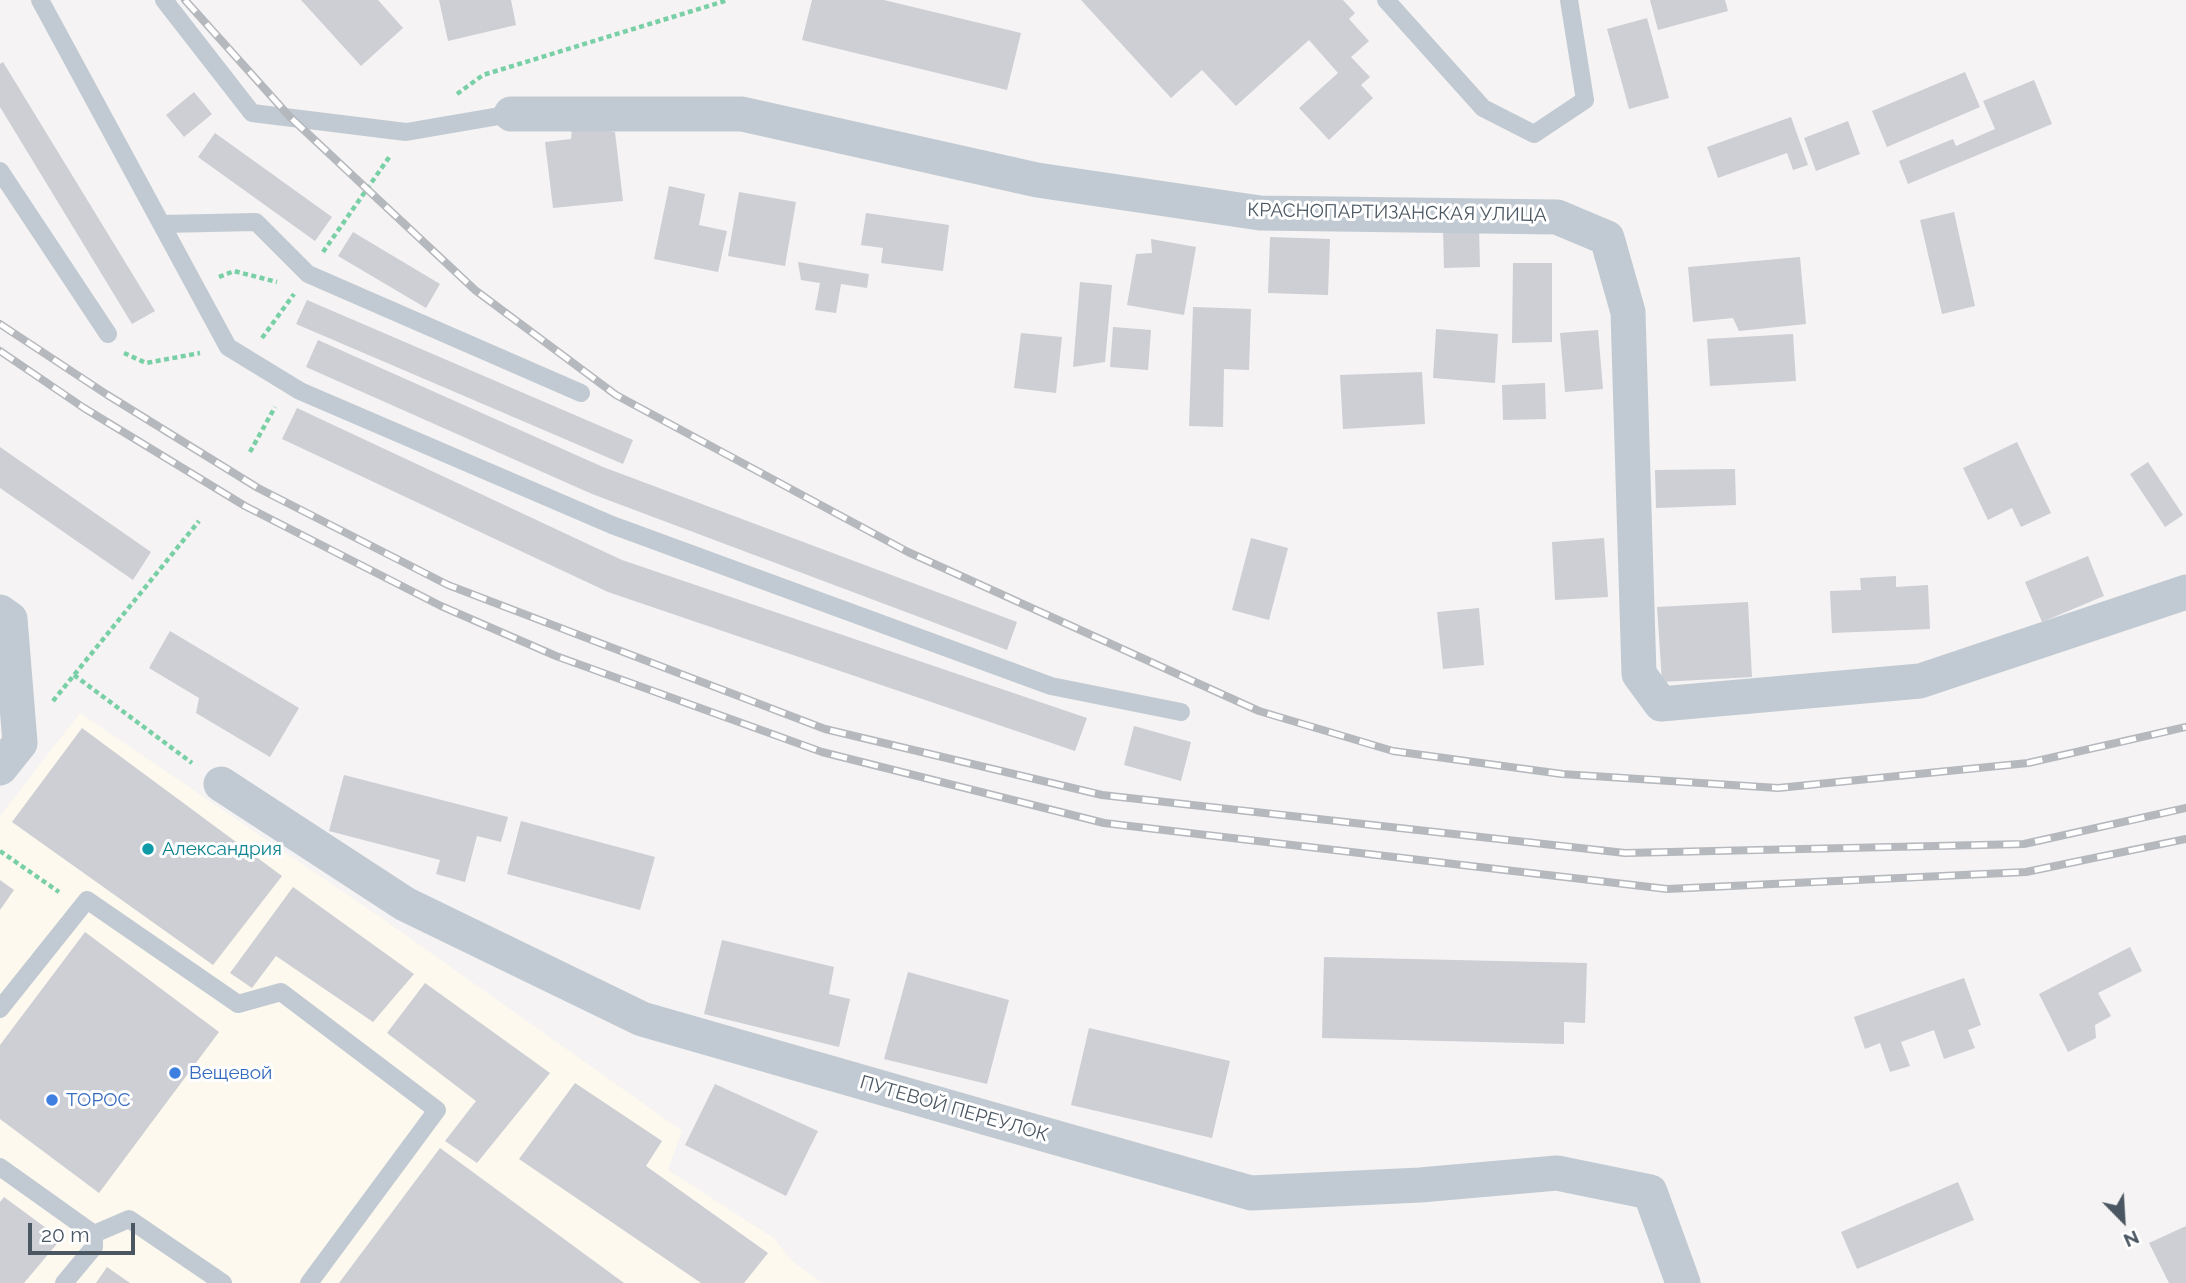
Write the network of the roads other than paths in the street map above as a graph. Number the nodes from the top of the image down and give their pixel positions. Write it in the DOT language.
graph roads {
  1 [pos="40,0"];
  2 [pos="164,0"];
  3 [pos="1386,0"];
  4 [pos="1569,0"];
  5 [pos="511,114"];
  6 [pos="0,171"];
  7 [pos="162,224"];
  8 [pos="108,334"];
  9 [pos="581,393"];
  10 [pos="2186,592"];
  11 [pos="0,612"];
  12 [pos="1181,712"];
  13 [pos="10,755"];
  14 [pos="221,785"];
  15 [pos="0,1009"];
  16 [pos="0,1167"];
  17 [pos="94,1234"];
  18 [pos="64,1283"];
  19 [pos="223,1283"];
  20 [pos="309,1283"];
  21 [pos="1683,1283"];
  1 -- 7 [label="lane"];
  2 -- 5 [label="lane"];
  3 -- 4 [label="lane"];
  5 -- 10 [label="street, КРАСНОПАРТИЗАНСКАЯ УЛИЦА"];
  6 -- 8 [label="lane"];
  7 -- 9 [label="lane"];
  7 -- 12 [label="lane"];
  11 -- 13 [label="street"];
  14 -- 21 [label="street, ПУТЕВОЙ ПЕРЕУЛОК"];
  15 -- 20 [label="lane"];
  16 -- 17 [label="lane"];
  17 -- 18 [label="lane"];
  17 -- 19 [label="lane"];
}
